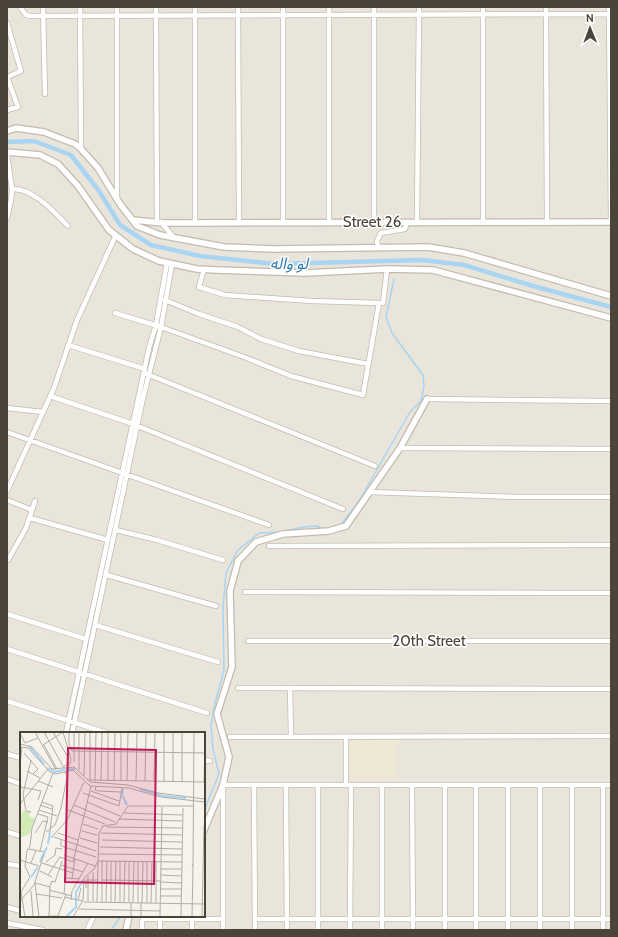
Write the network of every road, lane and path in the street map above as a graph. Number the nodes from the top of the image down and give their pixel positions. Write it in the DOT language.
graph roads {
  1 [pos="20,7"];
  2 [pos="43,7"];
  3 [pos="80,7"];
  4 [pos="117,7"];
  5 [pos="156,7"];
  6 [pos="195,7"];
  7 [pos="238,7"];
  8 [pos="283,7"];
  9 [pos="329,7"];
  10 [pos="374,7"];
  11 [pos="419,7"];
  12 [pos="483,7"];
  13 [pos="546,7"];
  14 [pos="610,7"];
  15 [pos="610,14"];
  16 [pos="43,15"];
  17 [pos="80,15"];
  18 [pos="117,15"];
  19 [pos="157,15"];
  20 [pos="195,15"];
  21 [pos="238,15"];
  22 [pos="283,15"];
  23 [pos="329,15"];
  24 [pos="374,15"];
  25 [pos="419,15"];
  26 [pos="483,15"];
  27 [pos="546,15"];
  28 [pos="7,23"];
  29 [pos="7,77"];
  30 [pos="45,94"];
  31 [pos="7,110"];
  32 [pos="7,131"];
  33 [pos="81,149"];
  34 [pos="7,153"];
  35 [pos="12,189"];
  36 [pos="117,199"];
  37 [pos="7,218"];
  38 [pos="133,220"];
  39 [pos="159,221"];
  40 [pos="284,222"];
  41 [pos="329,222"];
  42 [pos="374,222"];
  43 [pos="407,222"];
  44 [pos="417,222"];
  45 [pos="483,222"];
  46 [pos="547,222"];
  47 [pos="611,222"];
  48 [pos="195,223"];
  49 [pos="239,223"];
  50 [pos="68,226"];
  51 [pos="116,235"];
  52 [pos="174,238"];
  53 [pos="378,248"];
  54 [pos="170,263"];
  55 [pos="204,269"];
  56 [pos="387,269"];
  57 [pos="611,296"];
  58 [pos="166,300"];
  59 [pos="379,303"];
  60 [pos="114,313"];
  61 [pos="611,318"];
  62 [pos="158,326"];
  63 [pos="68,345"];
  64 [pos="368,364"];
  65 [pos="146,372"];
  66 [pos="50,396"];
  67 [pos="427,399"];
  68 [pos="611,401"];
  69 [pos="7,408"];
  70 [pos="43,412"];
  71 [pos="133,424"];
  72 [pos="138,426"];
  73 [pos="7,432"];
  74 [pos="30,441"];
  75 [pos="400,448"];
  76 [pos="611,449"];
  77 [pos="375,466"];
  78 [pos="122,473"];
  79 [pos="128,475"];
  80 [pos="7,491"];
  81 [pos="369,492"];
  82 [pos="611,498"];
  83 [pos="7,500"];
  84 [pos="35,501"];
  85 [pos="343,509"];
  86 [pos="32,510"];
  87 [pos="30,518"];
  88 [pos="269,525"];
  89 [pos="116,530"];
  90 [pos="108,540"];
  91 [pos="269,546"];
  92 [pos="611,546"];
  93 [pos="8,560"];
  94 [pos="224,560"];
  95 [pos="106,575"];
  96 [pos="245,592"];
  97 [pos="611,593"];
  98 [pos="216,606"];
  99 [pos="7,614"];
  100 [pos="95,625"];
  101 [pos="86,640"];
  102 [pos="248,641"];
  103 [pos="611,641"];
  104 [pos="7,649"];
  105 [pos="218,662"];
  106 [pos="79,672"];
  107 [pos="85,674"];
  108 [pos="238,688"];
  109 [pos="290,688"];
  110 [pos="611,689"];
  111 [pos="7,702"];
  112 [pos="208,713"];
  113 [pos="68,720"];
  114 [pos="75,723"];
  115 [pos="66,732"];
  116 [pos="72,732"];
  117 [pos="104,732"];
  118 [pos="611,736"];
  119 [pos="230,737"];
  120 [pos="290,737"];
  121 [pos="346,737"];
  122 [pos="7,754"];
  123 [pos="20,758"];
  124 [pos="205,760"];
  125 [pos="210,761"];
  126 [pos="7,779"];
  127 [pos="20,784"];
  128 [pos="224,785"];
  129 [pos="254,785"];
  130 [pos="286,785"];
  131 [pos="318,785"];
  132 [pos="348,785"];
  133 [pos="382,785"];
  134 [pos="412,785"];
  135 [pos="445,785"];
  136 [pos="476,785"];
  137 [pos="508,785"];
  138 [pos="540,785"];
  139 [pos="572,785"];
  140 [pos="603,785"];
  141 [pos="611,785"];
  142 [pos="206,821"];
  143 [pos="7,832"];
  144 [pos="20,836"];
  145 [pos="7,864"];
  146 [pos="20,866"];
  147 [pos="7,907"];
  148 [pos="20,910"];
  149 [pos="94,917"];
  150 [pos="128,917"];
  151 [pos="160,918"];
  152 [pos="192,918"];
  153 [pos="223,919"];
  154 [pos="255,919"];
  155 [pos="287,919"];
  156 [pos="318,919"];
  157 [pos="350,919"];
  158 [pos="382,919"];
  159 [pos="413,919"];
  160 [pos="445,919"];
  161 [pos="476,919"];
  162 [pos="508,919"];
  163 [pos="540,919"];
  164 [pos="572,919"];
  165 [pos="603,919"];
  166 [pos="611,919"];
  167 [pos="7,924"];
  168 [pos="43,930"];
  169 [pos="87,930"];
  170 [pos="126,930"];
  171 [pos="142,930"];
  172 [pos="160,930"];
  173 [pos="192,930"];
  174 [pos="223,930"];
  175 [pos="255,930"];
  176 [pos="287,930"];
  177 [pos="318,930"];
  178 [pos="350,930"];
  179 [pos="382,930"];
  180 [pos="413,930"];
  181 [pos="445,930"];
  182 [pos="476,930"];
  183 [pos="508,930"];
  184 [pos="540,930"];
  185 [pos="572,930"];
  186 [pos="603,930"];
  1 -- 16 [label="street"];
  2 -- 16 [label="street"];
  3 -- 17 [label="street"];
  4 -- 18 [label="street"];
  5 -- 19 [label="street"];
  6 -- 20 [label="street"];
  7 -- 21 [label="street"];
  8 -- 22 [label="street"];
  9 -- 23 [label="street"];
  10 -- 24 [label="street"];
  11 -- 25 [label="street"];
  12 -- 26 [label="street"];
  13 -- 27 [label="street"];
  14 -- 15 [label="street"];
  15 -- 27 [label="street"];
  15 -- 47 [label="street"];
  16 -- 17 [label="street"];
  16 -- 30 [label="street"];
  17 -- 18 [label="street"];
  17 -- 33 [label="street"];
  18 -- 19 [label="street"];
  18 -- 36 [label="street"];
  19 -- 20 [label="street"];
  19 -- 39 [label="street"];
  20 -- 21 [label="street"];
  20 -- 48 [label="street"];
  21 -- 22 [label="street"];
  21 -- 49 [label="street"];
  22 -- 23 [label="street"];
  22 -- 40 [label="street"];
  23 -- 24 [label="street"];
  23 -- 41 [label="street"];
  24 -- 25 [label="street"];
  24 -- 42 [label="street"];
  25 -- 26 [label="street"];
  25 -- 44 [label="street"];
  26 -- 27 [label="street"];
  26 -- 45 [label="street"];
  27 -- 46 [label="street"];
  28 -- 29 [label="street"];
  29 -- 31 [label="street"];
  32 -- 33 [label="street"];
  33 -- 36 [label="street"];
  34 -- 35 [label="street"];
  34 -- 51 [label="street"];
  35 -- 37 [label="street"];
  35 -- 50 [label="street"];
  36 -- 38 [label="street"];
  38 -- 39 [label="street, Street 26"];
  38 -- 52 [label="street"];
  39 -- 48 [label="street, Street 26"];
  39 -- 52 [label="street"];
  40 -- 41 [label="street, Street 26"];
  40 -- 49 [label="street, Street 26"];
  41 -- 42 [label="street, Street 26"];
  42 -- 43 [label="street, Street 26"];
  43 -- 44 [label="street, Street 26"];
  43 -- 53 [label="street"];
  44 -- 45 [label="street, Street 26"];
  45 -- 46 [label="street, Street 26"];
  46 -- 47 [label="street, Street 26"];
  48 -- 49 [label="street, Street 26"];
  51 -- 54 [label="street"];
  51 -- 63 [label="street"];
  52 -- 53 [label="street"];
  53 -- 57 [label="street"];
  54 -- 55 [label="street"];
  54 -- 58 [label="street"];
  54 -- 62 [label="street"];
  55 -- 56 [label="street"];
  55 -- 59 [label="street"];
  56 -- 59 [label="street"];
  56 -- 61 [label="street"];
  58 -- 62 [label="street"];
  58 -- 64 [label="street"];
  59 -- 64 [label="street"];
  60 -- 62 [label="street"];
  62 -- 64 [label="street"];
  62 -- 65 [label="street"];
  63 -- 65 [label="street"];
  63 -- 66 [label="street"];
  65 -- 71 [label="street"];
  65 -- 72 [label="street"];
  65 -- 77 [label="street"];
  66 -- 70 [label="street"];
  66 -- 71 [label="street"];
  67 -- 68 [label="street"];
  67 -- 75 [label="street"];
  69 -- 70 [label="street"];
  70 -- 74 [label="street"];
  71 -- 72 [label="street"];
  71 -- 78 [label="street"];
  72 -- 79 [label="street"];
  72 -- 85 [label="street"];
  73 -- 74 [label="street"];
  74 -- 78 [label="street"];
  74 -- 80 [label="street"];
  75 -- 76 [label="street"];
  75 -- 81 [label="street"];
  78 -- 79 [label="street"];
  78 -- 90 [label="street"];
  79 -- 88 [label="street"];
  79 -- 89 [label="street"];
  81 -- 82 [label="street"];
  81 -- 128 [label="street"];
  83 -- 86 [label="street"];
  84 -- 86 [label="street"];
  86 -- 87 [label="street"];
  87 -- 90 [label="street"];
  87 -- 93 [label="street"];
  89 -- 94 [label="street"];
  89 -- 95 [label="street"];
  90 -- 101 [label="street"];
  91 -- 92 [label="street"];
  95 -- 98 [label="street"];
  95 -- 100 [label="street"];
  96 -- 97 [label="street"];
  99 -- 101 [label="street"];
  100 -- 105 [label="street"];
  100 -- 107 [label="street"];
  101 -- 106 [label="street"];
  102 -- 103 [label="street, 20th Street"];
  104 -- 106 [label="street"];
  106 -- 107 [label="street"];
  106 -- 113 [label="street"];
  107 -- 112 [label="street"];
  107 -- 114 [label="street"];
  108 -- 109 [label="street"];
  109 -- 110 [label="street"];
  109 -- 120 [label="street"];
  111 -- 113 [label="street"];
  113 -- 114 [label="street"];
  113 -- 115 [label="street"];
  114 -- 116 [label="street"];
  114 -- 117 [label="street"];
  118 -- 121 [label="street"];
  119 -- 120 [label="street"];
  120 -- 121 [label="street"];
  121 -- 132 [label="street"];
  122 -- 123 [label="street"];
  124 -- 125 [label="street"];
  126 -- 127 [label="street"];
  128 -- 129 [label="street"];
  128 -- 142 [label="street"];
  128 -- 153 [label="street"];
  129 -- 130 [label="street"];
  129 -- 154 [label="street"];
  130 -- 131 [label="street"];
  130 -- 155 [label="street"];
  131 -- 132 [label="street"];
  131 -- 156 [label="street"];
  132 -- 133 [label="street"];
  132 -- 157 [label="street"];
  133 -- 134 [label="street"];
  133 -- 158 [label="street"];
  134 -- 135 [label="street"];
  134 -- 159 [label="street"];
  135 -- 136 [label="street"];
  135 -- 160 [label="street"];
  136 -- 137 [label="street"];
  136 -- 161 [label="street"];
  137 -- 138 [label="street"];
  137 -- 162 [label="street"];
  138 -- 139 [label="street"];
  138 -- 163 [label="street"];
  139 -- 140 [label="street"];
  139 -- 164 [label="street"];
  140 -- 141 [label="street"];
  140 -- 165 [label="street"];
  143 -- 144 [label="street"];
  145 -- 146 [label="street"];
  147 -- 148 [label="street"];
  149 -- 169 [label="street"];
  150 -- 170 [label="street"];
  151 -- 152 [label="street"];
  151 -- 171 [label="street"];
  151 -- 172 [label="street"];
  152 -- 153 [label="street"];
  152 -- 173 [label="street"];
  153 -- 174 [label="street"];
  154 -- 155 [label="street"];
  154 -- 175 [label="street"];
  155 -- 156 [label="street"];
  155 -- 176 [label="street"];
  156 -- 157 [label="street"];
  156 -- 177 [label="street"];
  157 -- 158 [label="street"];
  157 -- 178 [label="street"];
  158 -- 159 [label="street"];
  158 -- 179 [label="street"];
  159 -- 160 [label="street"];
  159 -- 180 [label="street"];
  160 -- 161 [label="street"];
  160 -- 181 [label="street"];
  161 -- 162 [label="street"];
  161 -- 182 [label="street"];
  162 -- 163 [label="street"];
  162 -- 183 [label="street"];
  163 -- 164 [label="street"];
  163 -- 184 [label="street"];
  164 -- 165 [label="street"];
  164 -- 185 [label="street"];
  165 -- 166 [label="street"];
  165 -- 186 [label="street"];
  167 -- 168 [label="street"];
}
